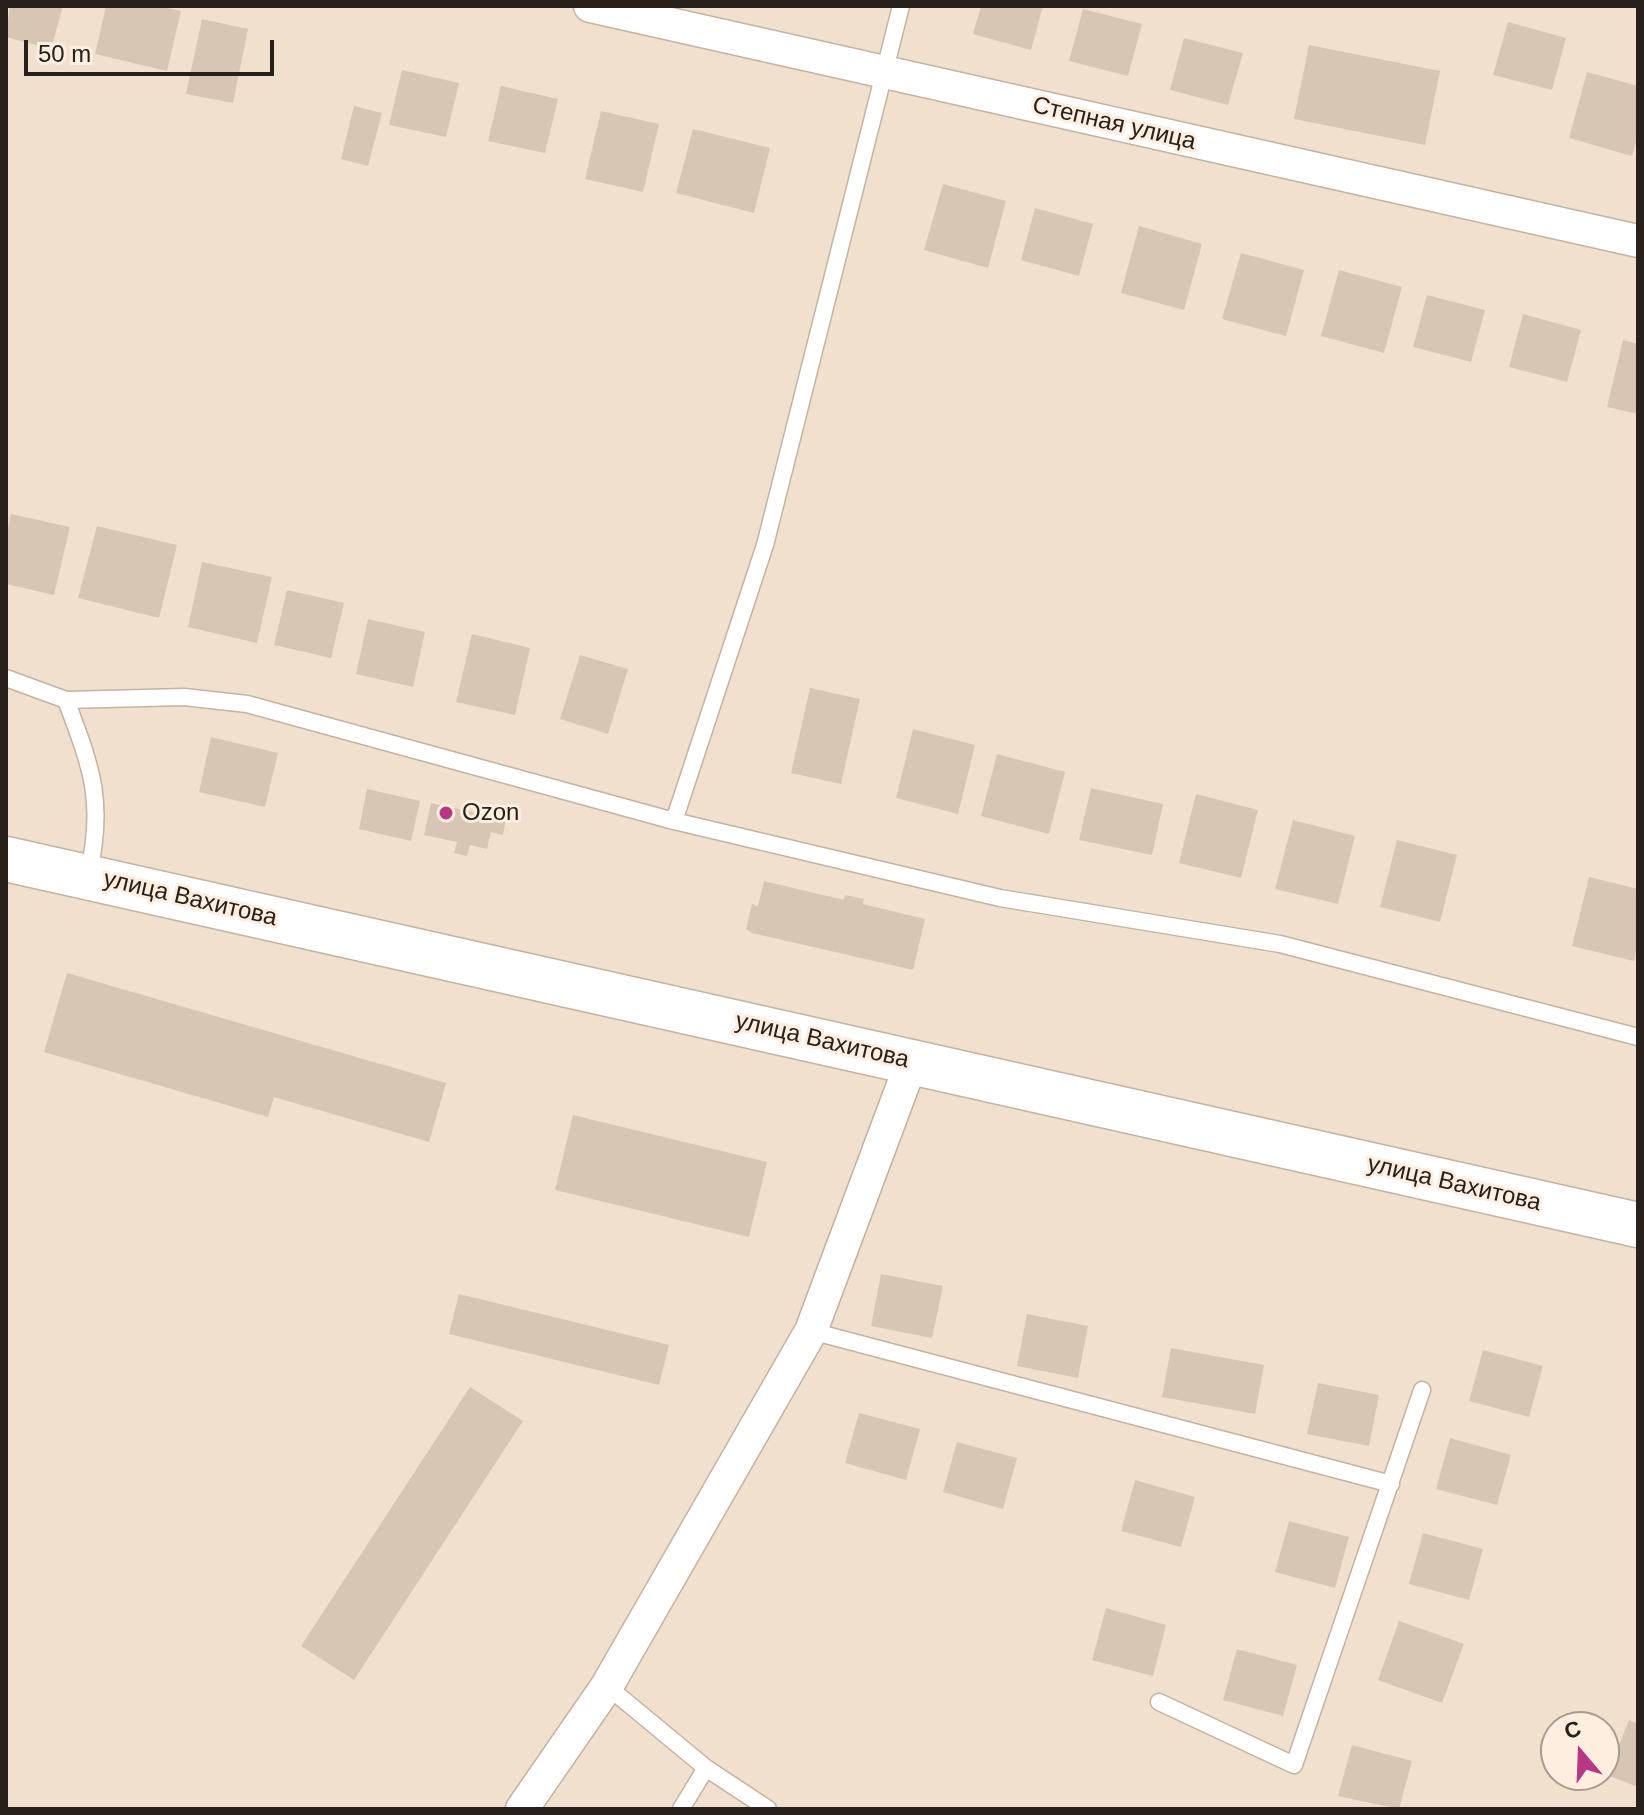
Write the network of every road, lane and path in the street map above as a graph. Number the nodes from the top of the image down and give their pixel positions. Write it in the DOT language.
graph roads {
  1 [pos="590,6"];
  2 [pos="901,6"];
  3 [pos="884,73"];
  4 [pos="1638,241"];
  5 [pos="6,678"];
  6 [pos="66,700"];
  7 [pos="674,821"];
  8 [pos="6,859"];
  9 [pos="88,876"];
  10 [pos="1638,1037"];
  11 [pos="912,1061"];
  12 [pos="1638,1225"];
  13 [pos="811,1331"];
  14 [pos="1422,1390"];
  15 [pos="1391,1484"];
  16 [pos="607,1686"];
  17 [pos="1159,1702"];
  18 [pos="706,1768"];
  19 [pos="522,1809"];
  20 [pos="681,1809"];
  21 [pos="768,1809"];
  1 -- 3 [label="street, Степная улица"];
  2 -- 3 [label="lane"];
  3 -- 4 [label="street, Степная улица"];
  3 -- 7 [label="lane"];
  5 -- 6 [label="lane"];
  6 -- 7 [label="lane"];
  6 -- 9 [label="lane"];
  7 -- 10 [label="lane"];
  8 -- 9 [label="main road, улица Вахитова"];
  9 -- 11 [label="main road, улица Вахитова"];
  11 -- 12 [label="main road, улица Вахитова"];
  11 -- 13 [label="street"];
  13 -- 15 [label="lane"];
  13 -- 16 [label="street"];
  14 -- 15 [label="lane"];
  15 -- 17 [label="lane"];
  16 -- 18 [label="lane"];
  16 -- 19 [label="street"];
  18 -- 20 [label="lane"];
  18 -- 21 [label="lane"];
}
